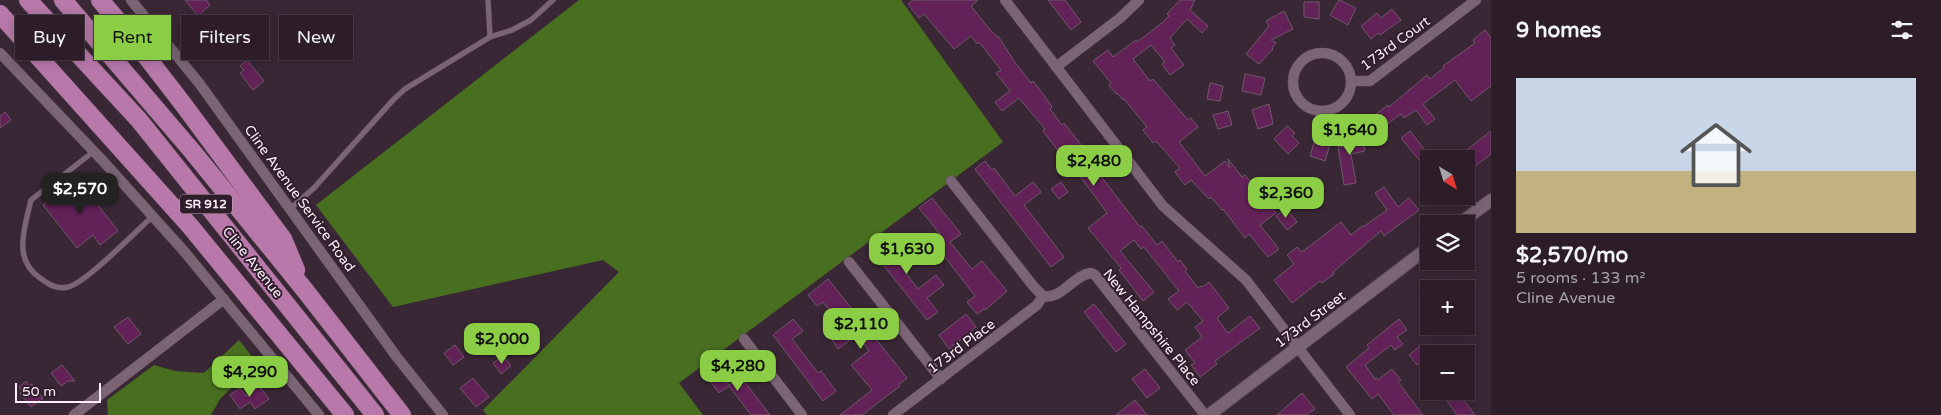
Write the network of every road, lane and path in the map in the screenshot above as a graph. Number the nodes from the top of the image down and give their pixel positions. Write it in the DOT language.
graph roads {
  1 [pos="28,0"];
  2 [pos="63,0"];
  3 [pos="100,0"];
  4 [pos="131,0"];
  5 [pos="488,0"];
  6 [pos="553,0"];
  7 [pos="1004,0"];
  8 [pos="1139,0"];
  9 [pos="1476,0"];
  10 [pos="0,14"];
  11 [pos="490,37"];
  12 [pos="0,53"];
  13 [pos="1056,67"];
  14 [pos="1352,81"];
  15 [pos="94,151"];
  16 [pos="951,181"];
  17 [pos="1490,204"];
  18 [pos="290,209"];
  19 [pos="1474,215"];
  20 [pos="153,216"];
  21 [pos="1420,254"];
  22 [pos="849,262"];
  23 [pos="304,289"];
  24 [pos="1043,296"];
  25 [pos="224,299"];
  26 [pos="744,339"];
  27 [pos="1297,347"];
  28 [pos="941,379"];
  29 [pos="74,415"];
  30 [pos="320,415"];
  31 [pos="345,415"];
  32 [pos="375,415"];
  33 [pos="402,415"];
  34 [pos="443,415"];
  35 [pos="802,415"];
  36 [pos="893,415"];
  37 [pos="1205,415"];
  38 [pos="1209,415"];
  39 [pos="1350,415"];
  1 -- 32 [label="highway, Cline Avenue / SR 912"];
  2 -- 23 [label="highway, Cline Avenue / SR 912"];
  3 -- 23 [label="highway"];
  4 -- 18 [label="street, Cline Avenue Service Road"];
  5 -- 11 [label="lane"];
  6 -- 11 [label="lane"];
  7 -- 13 [label="street"];
  8 -- 13 [label="street"];
  9 -- 14 [label="street, 173rd Court"];
  10 -- 31 [label="highway"];
  11 -- 18 [label="lane"];
  12 -- 15 [label="street"];
  13 -- 27 [label="street"];
  14 -- 14 [label="street, 173rd Court"];
  15 -- 20 [label="street"];
  15 -- 20 [label="lane"];
  16 -- 24 [label="street"];
  17 -- 19 [label="street"];
  18 -- 34 [label="street, Cline Avenue Service Road"];
  20 -- 25 [label="street"];
  21 -- 27 [label="street, 173rd Street"];
  22 -- 28 [label="street"];
  23 -- 33 [label="highway, Cline Avenue / SR 912"];
  24 -- 28 [label="street, 173rd Place"];
  24 -- 37 [label="street, New Hampshire Place"];
  25 -- 29 [label="street"];
  25 -- 30 [label="street"];
  26 -- 35 [label="street"];
  27 -- 38 [label="street, 173rd Street"];
  27 -- 39 [label="street"];
  28 -- 36 [label="street, 173rd Place"];
}
